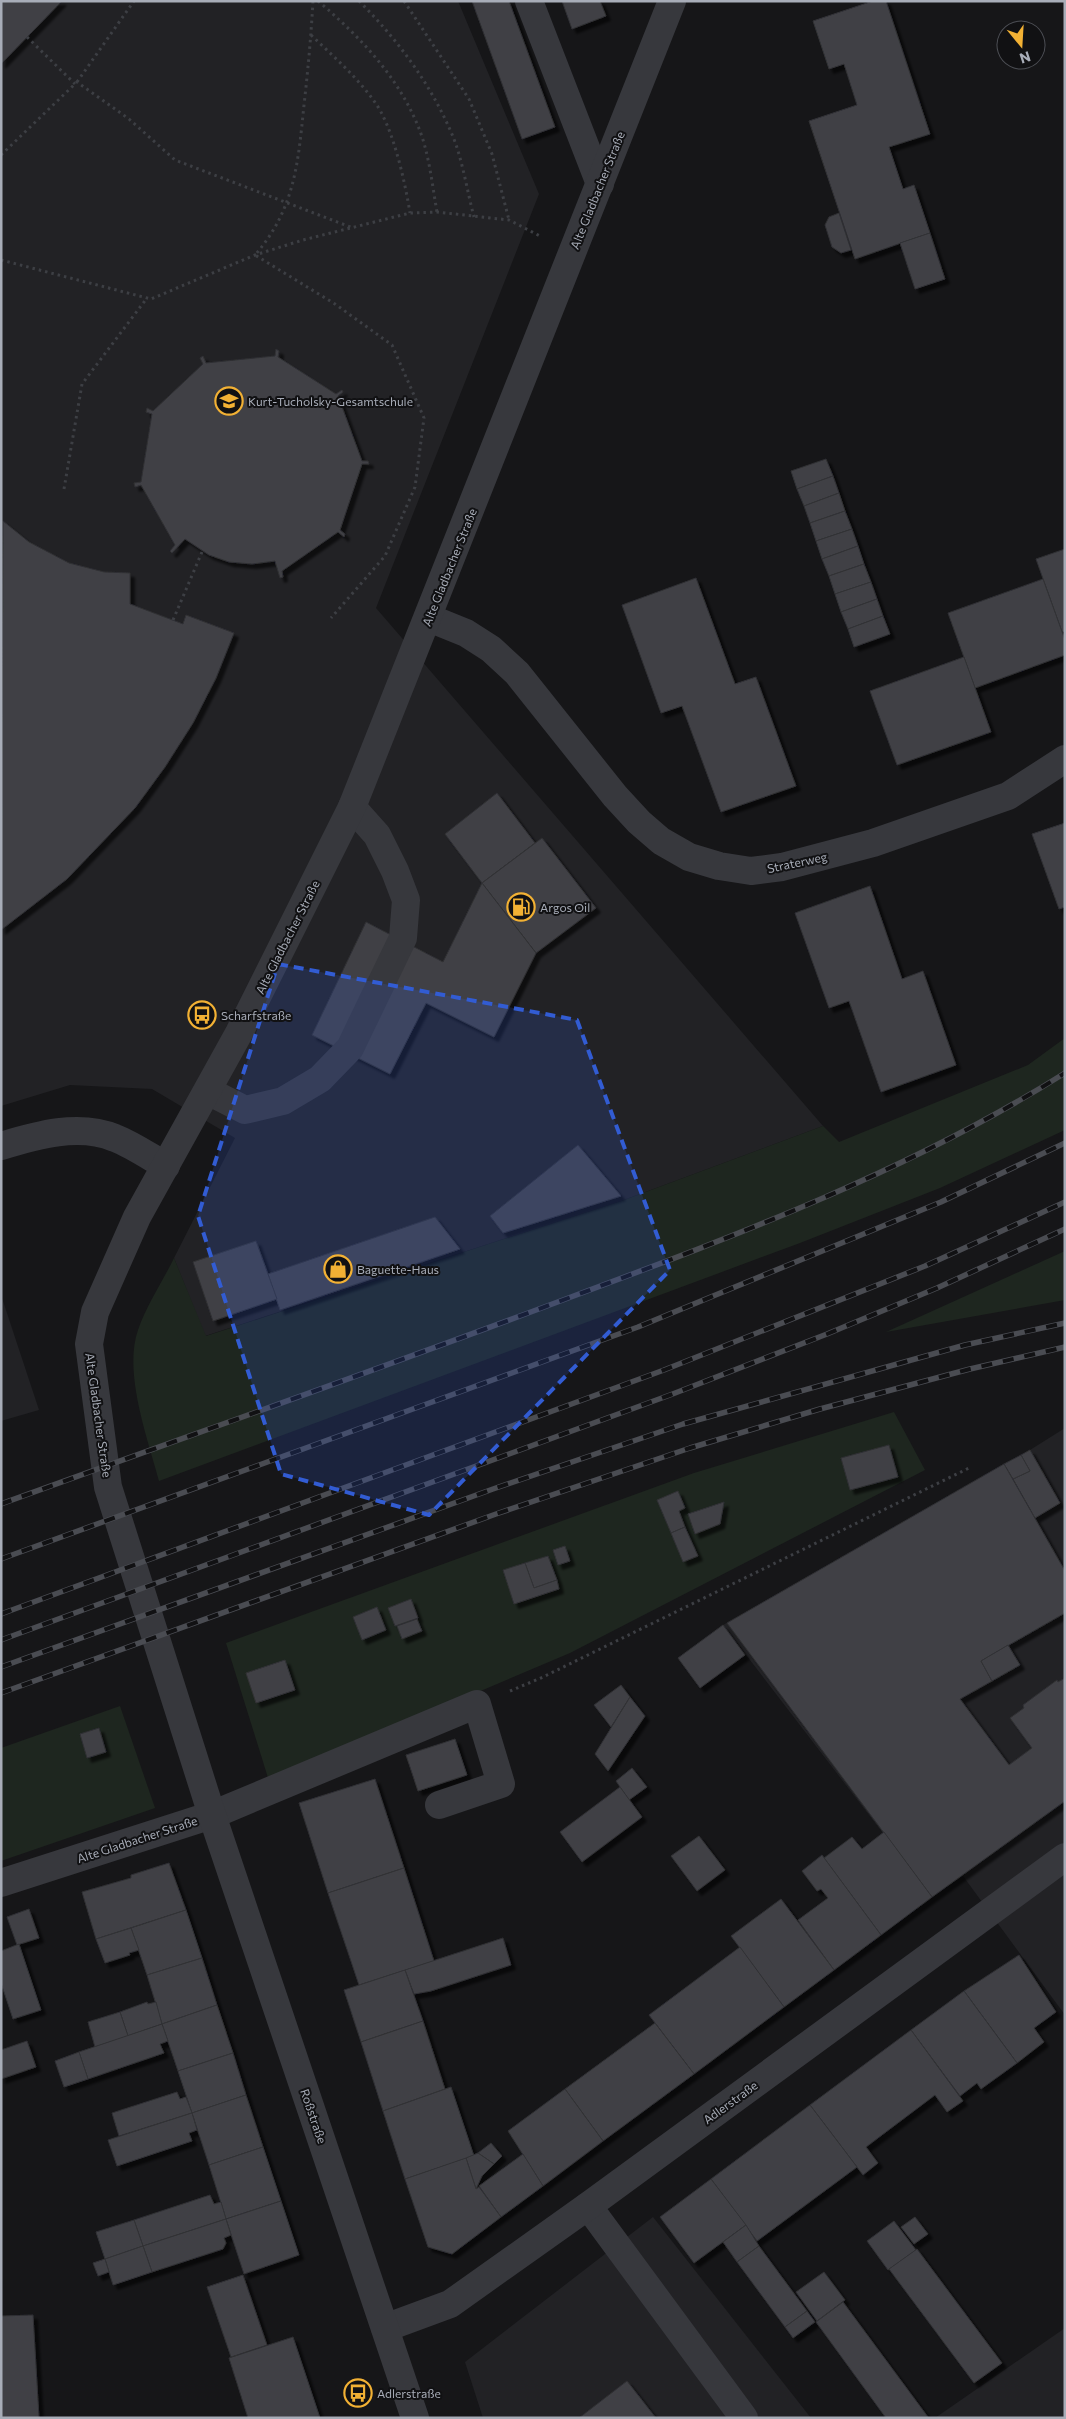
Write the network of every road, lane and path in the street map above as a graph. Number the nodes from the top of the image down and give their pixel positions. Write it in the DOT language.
graph roads {
  1 [pos="134,1"];
  2 [pos="313,1"];
  3 [pos="318,1"];
  4 [pos="359,1"];
  5 [pos="404,1"];
  6 [pos="529,1"];
  7 [pos="672,1"];
  8 [pos="311,34"];
  9 [pos="27,37"];
  10 [pos="76,83"];
  11 [pos="1,154"];
  12 [pos="600,184"];
  13 [pos="288,203"];
  14 [pos="437,212"];
  15 [pos="410,213"];
  16 [pos="474,217"];
  17 [pos="509,220"];
  18 [pos="354,228"];
  19 [pos="573,252"];
  20 [pos="255,255"];
  21 [pos="1,260"];
  22 [pos="147,298"];
  23 [pos="64,489"];
  24 [pos="202,552"];
  25 [pos="331,618"];
  26 [pos="428,618"];
  27 [pos="173,620"];
  28 [pos="1065,759"];
  29 [pos="352,807"];
  30 [pos="208,1091"];
  31 [pos="1,1146"];
  32 [pos="166,1166"];
  33 [pos="969,1468"];
  34 [pos="477,1704"];
  35 [pos="439,1804"];
  36 [pos="212,1815"];
  37 [pos="1065,1857"];
  38 [pos="1,1883"];
  39 [pos="588,2206"];
  40 [pos="385,2328"];
  41 [pos="415,2418"];
  42 [pos="744,2418"];
  1 -- 10 [label="path"];
  2 -- 8 [label="path"];
  3 -- 14 [label="path"];
  4 -- 16 [label="path"];
  5 -- 17 [label="path"];
  6 -- 12 [label="street"];
  7 -- 12 [label="street, Alte Gladbacher Straße"];
  8 -- 13 [label="path"];
  8 -- 15 [label="path"];
  9 -- 10 [label="path"];
  10 -- 11 [label="path"];
  10 -- 13 [label="path"];
  12 -- 19 [label="street, Alte Gladbacher Straße"];
  13 -- 18 [label="path"];
  13 -- 20 [label="path"];
  14 -- 15 [label="path"];
  14 -- 16 [label="path"];
  15 -- 18 [label="path"];
  16 -- 17 [label="path"];
  17 -- 19 [label="path"];
  18 -- 20 [label="path"];
  19 -- 26 [label="street, Alte Gladbacher Straße"];
  20 -- 22 [label="path"];
  20 -- 25 [label="path"];
  21 -- 22 [label="path"];
  22 -- 23 [label="path"];
  24 -- 27 [label="path"];
  26 -- 28 [label="street, Straterweg"];
  26 -- 29 [label="street, Alte Gladbacher Straße"];
  29 -- 30 [label="street, Alte Gladbacher Straße"];
  29 -- 30 [label="street"];
  30 -- 32 [label="street, Alte Gladbacher Straße"];
  31 -- 32 [label="street"];
  32 -- 36 [label="street, Alte Gladbacher Straße"];
  33 -- 34 [label="path"];
  34 -- 35 [label="street"];
  34 -- 36 [label="street"];
  36 -- 38 [label="street, Alte Gladbacher Straße"];
  36 -- 40 [label="street, Roßstraße"];
  37 -- 39 [label="street, Adlerstraße"];
  39 -- 40 [label="street, Adlerstraße"];
  39 -- 42 [label="street"];
  40 -- 41 [label="street, Roßstraße"];
}
